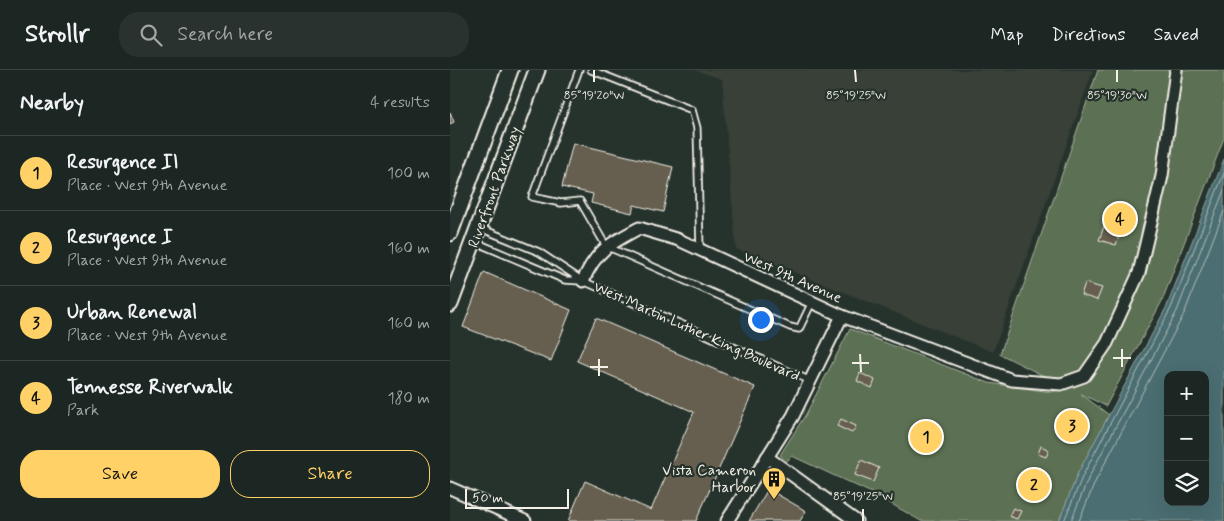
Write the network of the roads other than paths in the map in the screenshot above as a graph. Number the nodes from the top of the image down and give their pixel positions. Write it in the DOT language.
graph roads {
  1 [pos="510,70"];
  2 [pos="537,70"];
  3 [pos="579,70"];
  4 [pos="591,70"];
  5 [pos="1176,70"];
  6 [pos="454,208"];
  7 [pos="479,227"];
  8 [pos="450,233"];
  9 [pos="474,242"];
  10 [pos="606,246"];
  11 [pos="700,251"];
  12 [pos="583,281"];
  13 [pos="812,302"];
  14 [pos="450,304"];
  15 [pos="842,316"];
  16 [pos="811,381"];
  17 [pos="767,456"];
  18 [pos="450,488"];
  19 [pos="525,521"];
  20 [pos="727,521"];
  21 [pos="856,521"];
  1 -- 6 [label="main road, Riverfront Parkway"];
  2 -- 7 [label="main road, Riverfront Parkway"];
  3 -- 10 [label="lane"];
  4 -- 11 [label="lane"];
  5 -- 15 [label="street, West 9th Avenue"];
  6 -- 7 [label="main road, West Martin Luther King Boulevard"];
  6 -- 8 [label="main road, Riverfront Parkway"];
  7 -- 9 [label="main road, Riverfront Parkway"];
  7 -- 12 [label="lane, West Martin Luther King Boulevard"];
  8 -- 9 [label="main road, West Martin Luther King Boulevard"];
  9 -- 12 [label="lane, West Martin Luther King Boulevard"];
  9 -- 14 [label="main road, Riverfront Parkway"];
  10 -- 11 [label="street, West 9th Avenue"];
  10 -- 12 [label="street, West 9th Avenue"];
  10 -- 13 [label="lane"];
  11 -- 13 [label="street, West 9th Avenue"];
  12 -- 16 [label="lane, West Martin Luther King Boulevard"];
  13 -- 15 [label="street, West 9th Avenue"];
  15 -- 16 [label="street"];
  16 -- 17 [label="street"];
  17 -- 20 [label="street"];
  17 -- 21 [label="street"];
  18 -- 19 [label="street"];
}
